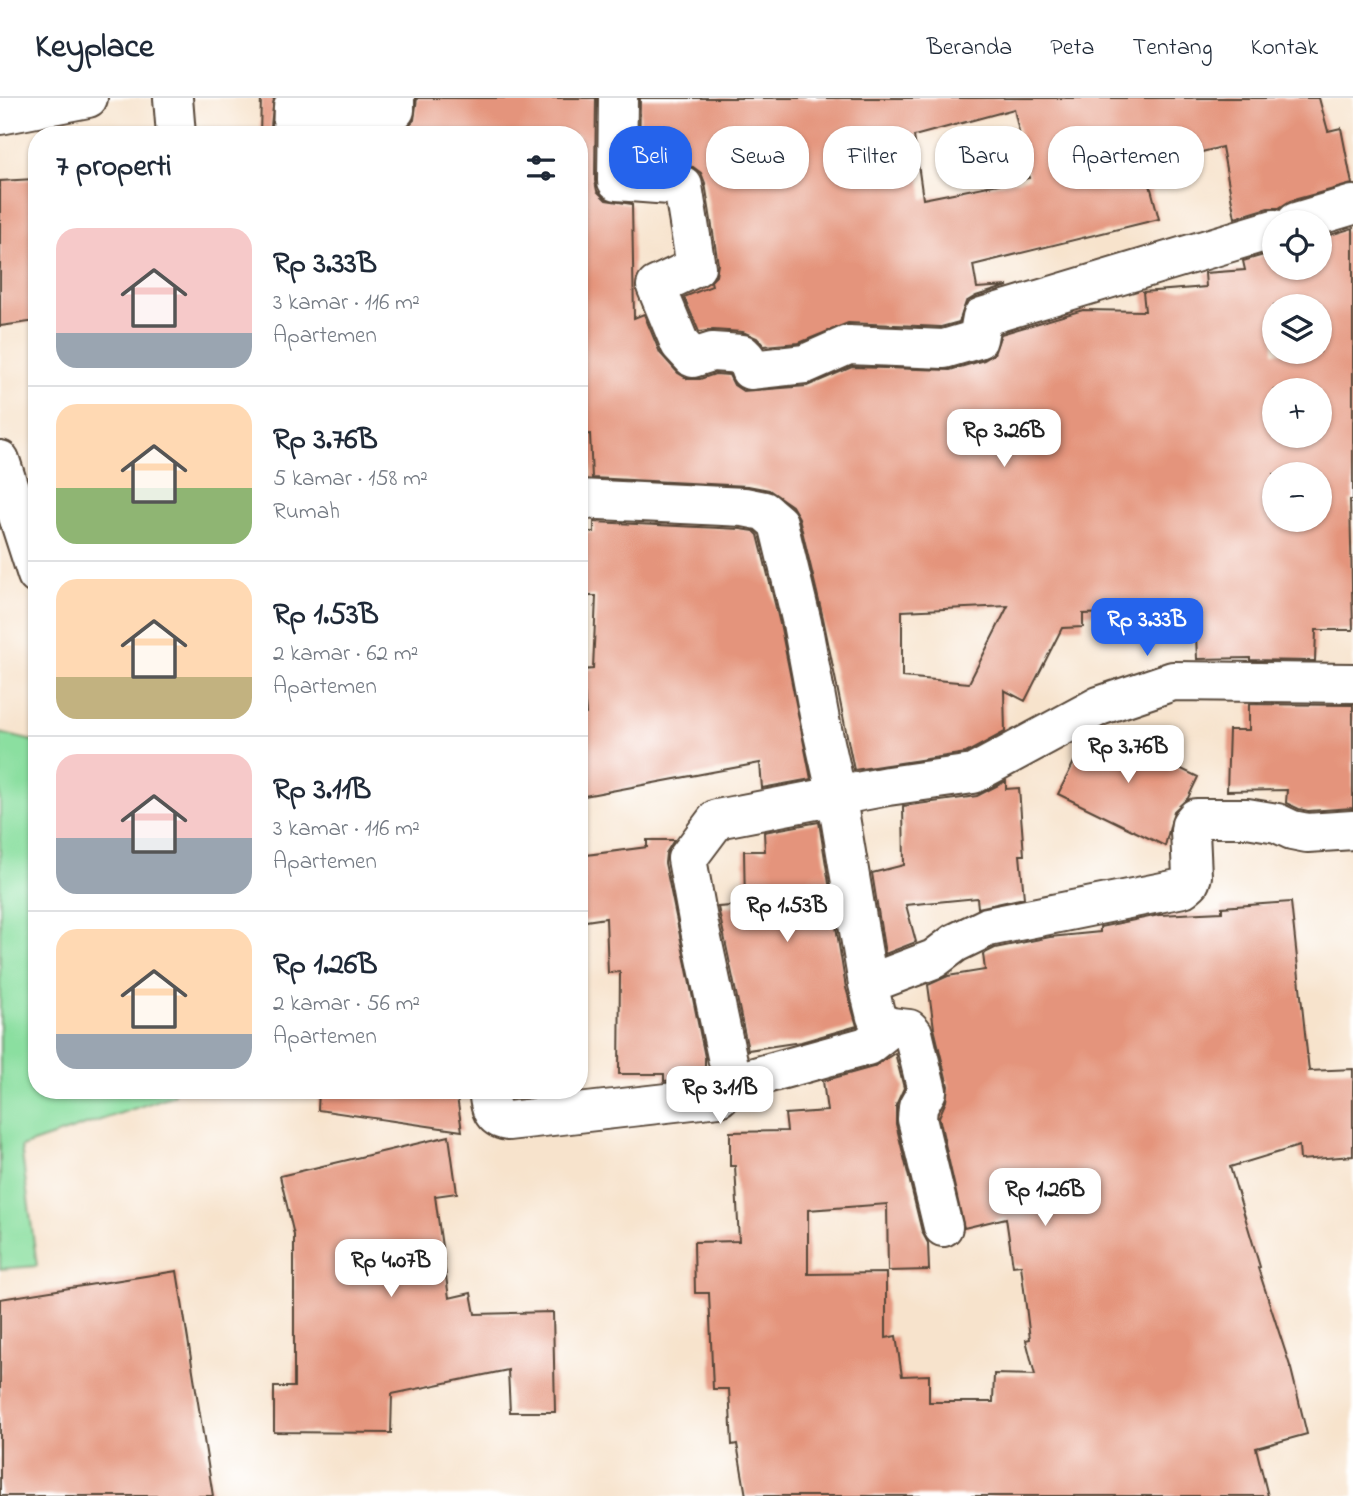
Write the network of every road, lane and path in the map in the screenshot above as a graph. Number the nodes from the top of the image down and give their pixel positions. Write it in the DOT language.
graph roads {
  1 [pos="88,98"];
  2 [pos="173,98"];
  3 [pos="395,98"];
  4 [pos="618,98"];
  5 [pos="0,115"];
  6 [pos="175,126"];
  7 [pos="292,126"];
  8 [pos="1353,205"];
  9 [pos="1332,211"];
  10 [pos="1262,233"];
  11 [pos="0,460"];
  12 [pos="588,499"];
  13 [pos="28,547"];
  14 [pos="1353,683"];
  15 [pos="836,796"];
  16 [pos="1353,830"];
  17 [pos="868,984"];
  18 [pos="891,1027"];
  19 [pos="729,1084"];
  20 [pos="490,1099"];
  21 [pos="943,1227"];
  1 -- 5 [label="street"];
  2 -- 6 [label="street"];
  3 -- 7 [label="street"];
  4 -- 10 [label="street"];
  8 -- 9 [label="street"];
  11 -- 13 [label="street"];
  12 -- 15 [label="street"];
  14 -- 15 [label="street"];
  15 -- 17 [label="street"];
  15 -- 19 [label="street"];
  16 -- 17 [label="street"];
  17 -- 18 [label="street"];
  18 -- 19 [label="street"];
  18 -- 21 [label="street"];
  19 -- 20 [label="street"];
}
